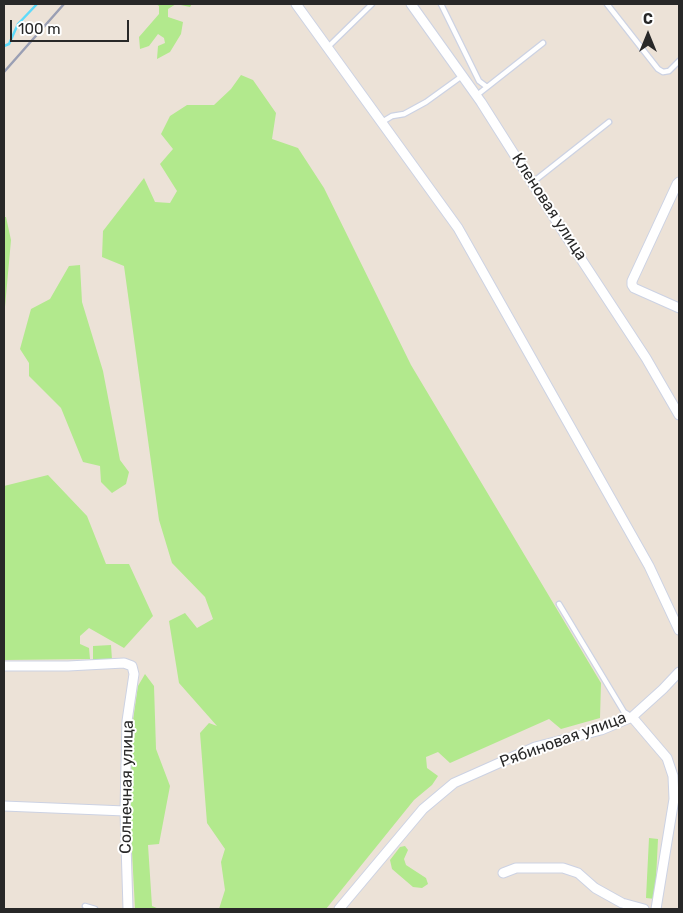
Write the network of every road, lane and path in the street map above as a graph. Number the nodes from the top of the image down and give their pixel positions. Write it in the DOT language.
graph roads {
  1 [pos="296,4"];
  2 [pos="372,4"];
  3 [pos="412,4"];
  4 [pos="442,4"];
  5 [pos="607,4"];
  6 [pos="543,43"];
  7 [pos="328,47"];
  8 [pos="679,61"];
  9 [pos="463,75"];
  10 [pos="487,87"];
  11 [pos="477,95"];
  12 [pos="382,122"];
  13 [pos="609,122"];
  14 [pos="533,182"];
  15 [pos="679,182"];
  16 [pos="679,308"];
  17 [pos="679,415"];
  18 [pos="560,604"];
  19 [pos="679,630"];
  20 [pos="4,666"];
  21 [pos="679,672"];
  22 [pos="632,717"];
  23 [pos="4,806"];
  24 [pos="125,811"];
  25 [pos="503,873"];
  26 [pos="85,906"];
  27 [pos="95,909"];
  28 [pos="128,909"];
  29 [pos="339,909"];
  30 [pos="644,909"];
  31 [pos="656,909"];
  1 -- 7 [label="street"];
  2 -- 7 [label="lane"];
  3 -- 9 [label="street, Кленовая улица"];
  4 -- 10 [label="lane"];
  5 -- 8 [label="lane"];
  6 -- 10 [label="lane"];
  7 -- 12 [label="street"];
  9 -- 11 [label="street, Кленовая улица"];
  9 -- 12 [label="lane"];
  10 -- 11 [label="lane"];
  11 -- 14 [label="street, Кленовая улица"];
  12 -- 19 [label="street"];
  13 -- 14 [label="lane"];
  14 -- 17 [label="street, Кленовая улица"];
  15 -- 16 [label="street"];
  18 -- 22 [label="lane"];
  20 -- 24 [label="street, Солнечная улица"];
  21 -- 22 [label="street, Рябиновая улица"];
  22 -- 29 [label="street, Рябиновая улица"];
  22 -- 31 [label="street"];
  23 -- 24 [label="street"];
  24 -- 28 [label="street, Солнечная улица"];
  25 -- 30 [label="street"];
  26 -- 27 [label="lane"];
}
